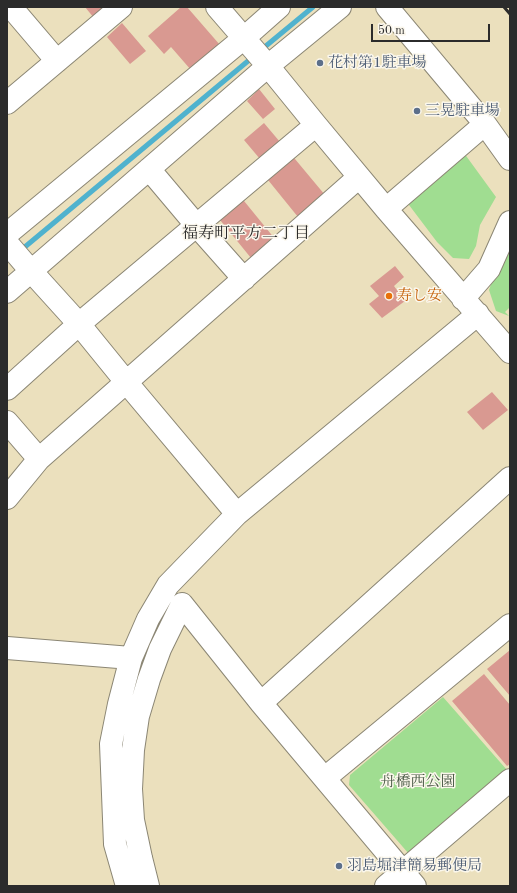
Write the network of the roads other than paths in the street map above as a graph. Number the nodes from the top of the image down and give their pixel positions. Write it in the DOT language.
graph roads {
  1 [pos="121,7"];
  2 [pos="216,7"];
  3 [pos="280,7"];
  4 [pos="340,7"];
  5 [pos="387,7"];
  6 [pos="17,15"];
  7 [pos="257,53"];
  8 [pos="57,61"];
  9 [pos="7,103"];
  10 [pos="485,124"];
  11 [pos="316,125"];
  12 [pos="510,160"];
  13 [pos="149,169"];
  14 [pos="359,177"];
  15 [pos="386,210"];
  16 [pos="510,222"];
  17 [pos="197,226"];
  18 [pos="8,241"];
  19 [pos="28,268"];
  20 [pos="244,279"];
  21 [pos="7,292"];
  22 [pos="471,306"];
  23 [pos="79,324"];
  24 [pos="510,352"];
  25 [pos="127,383"];
  26 [pos="7,389"];
  27 [pos="7,422"];
  28 [pos="39,459"];
  29 [pos="510,478"];
  30 [pos="7,498"];
  31 [pos="237,514"];
  32 [pos="510,625"];
  33 [pos="7,648"];
  34 [pos="131,658"];
  35 [pos="261,703"];
  36 [pos="325,778"];
  37 [pos="510,780"];
  38 [pos="409,879"];
  39 [pos="127,886"];
  40 [pos="148,886"];
  41 [pos="386,886"];
  1 -- 8 [label="street"];
  2 -- 7 [label="street"];
  3 -- 7 [label="street"];
  4 -- 7 [label="street"];
  5 -- 10 [label="street"];
  6 -- 8 [label="street"];
  7 -- 11 [label="street"];
  7 -- 13 [label="street"];
  7 -- 18 [label="street"];
  8 -- 9 [label="street"];
  10 -- 12 [label="street"];
  10 -- 15 [label="street"];
  11 -- 14 [label="street"];
  11 -- 17 [label="street"];
  13 -- 17 [label="street"];
  13 -- 19 [label="street"];
  14 -- 15 [label="street"];
  14 -- 20 [label="street"];
  15 -- 22 [label="street"];
  16 -- 22 [label="street"];
  17 -- 20 [label="street"];
  17 -- 23 [label="street"];
  18 -- 19 [label="street"];
  19 -- 21 [label="street"];
  19 -- 23 [label="street"];
  20 -- 25 [label="street"];
  22 -- 24 [label="street"];
  22 -- 31 [label="street"];
  23 -- 25 [label="street"];
  23 -- 26 [label="street"];
  25 -- 28 [label="street"];
  25 -- 31 [label="street"];
  27 -- 28 [label="street"];
  28 -- 30 [label="street"];
  29 -- 35 [label="street"];
  31 -- 34 [label="street"];
  32 -- 36 [label="street"];
  33 -- 34 [label="street"];
  34 -- 39 [label="street"];
  35 -- 36 [label="street"];
  35 -- 40 [label="street"];
  36 -- 38 [label="street"];
  37 -- 38 [label="street"];
  38 -- 41 [label="street"];
}
